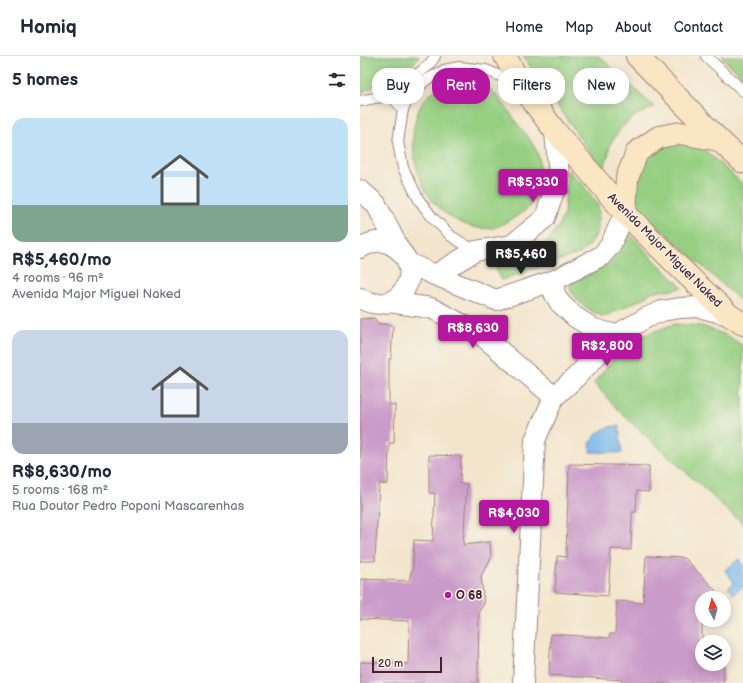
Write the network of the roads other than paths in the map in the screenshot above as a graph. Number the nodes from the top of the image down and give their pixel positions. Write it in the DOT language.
graph roads {
  1 [pos="435,56"];
  2 [pos="505,56"];
  3 [pos="637,56"];
  4 [pos="706,56"];
  5 [pos="512,68"];
  6 [pos="424,69"];
  7 [pos="498,75"];
  8 [pos="743,91"];
  9 [pos="372,99"];
  10 [pos="360,101"];
  11 [pos="398,104"];
  12 [pos="535,104"];
  13 [pos="403,109"];
  14 [pos="555,131"];
  15 [pos="719,140"];
  16 [pos="743,162"];
  17 [pos="360,190"];
  18 [pos="625,213"];
  19 [pos="360,248"];
  20 [pos="476,251"];
  21 [pos="404,256"];
  22 [pos="435,276"];
  23 [pos="556,280"];
  24 [pos="362,301"];
  25 [pos="389,302"];
  26 [pos="738,319"];
  27 [pos="616,335"];
  28 [pos="554,397"];
  29 [pos="523,683"];
  1 -- 6 [label="lane"];
  2 -- 5 [label="main road, Avenida Major Miguel Naked"];
  3 -- 15 [label="main road"];
  4 -- 8 [label="lane"];
  7 -- 13 [label="lane"];
  9 -- 10 [label="lane"];
  11 -- 13 [label="lane"];
  12 -- 14 [label="main road, Avenida Major Miguel Naked"];
  13 -- 20 [label="lane"];
  14 -- 18 [label="main road, Avenida Major Miguel Naked"];
  14 -- 20 [label="street"];
  15 -- 16 [label="main road"];
  15 -- 18 [label="main road"];
  17 -- 21 [label="street"];
  18 -- 23 [label="street"];
  18 -- 26 [label="main road, Avenida Major Miguel Naked"];
  19 -- 21 [label="street"];
  20 -- 22 [label="street"];
  21 -- 22 [label="street"];
  21 -- 25 [label="street"];
  22 -- 23 [label="street"];
  23 -- 27 [label="street"];
  24 -- 25 [label="street"];
  25 -- 28 [label="street"];
  26 -- 27 [label="street"];
  27 -- 28 [label="street"];
  28 -- 29 [label="street"];
}
